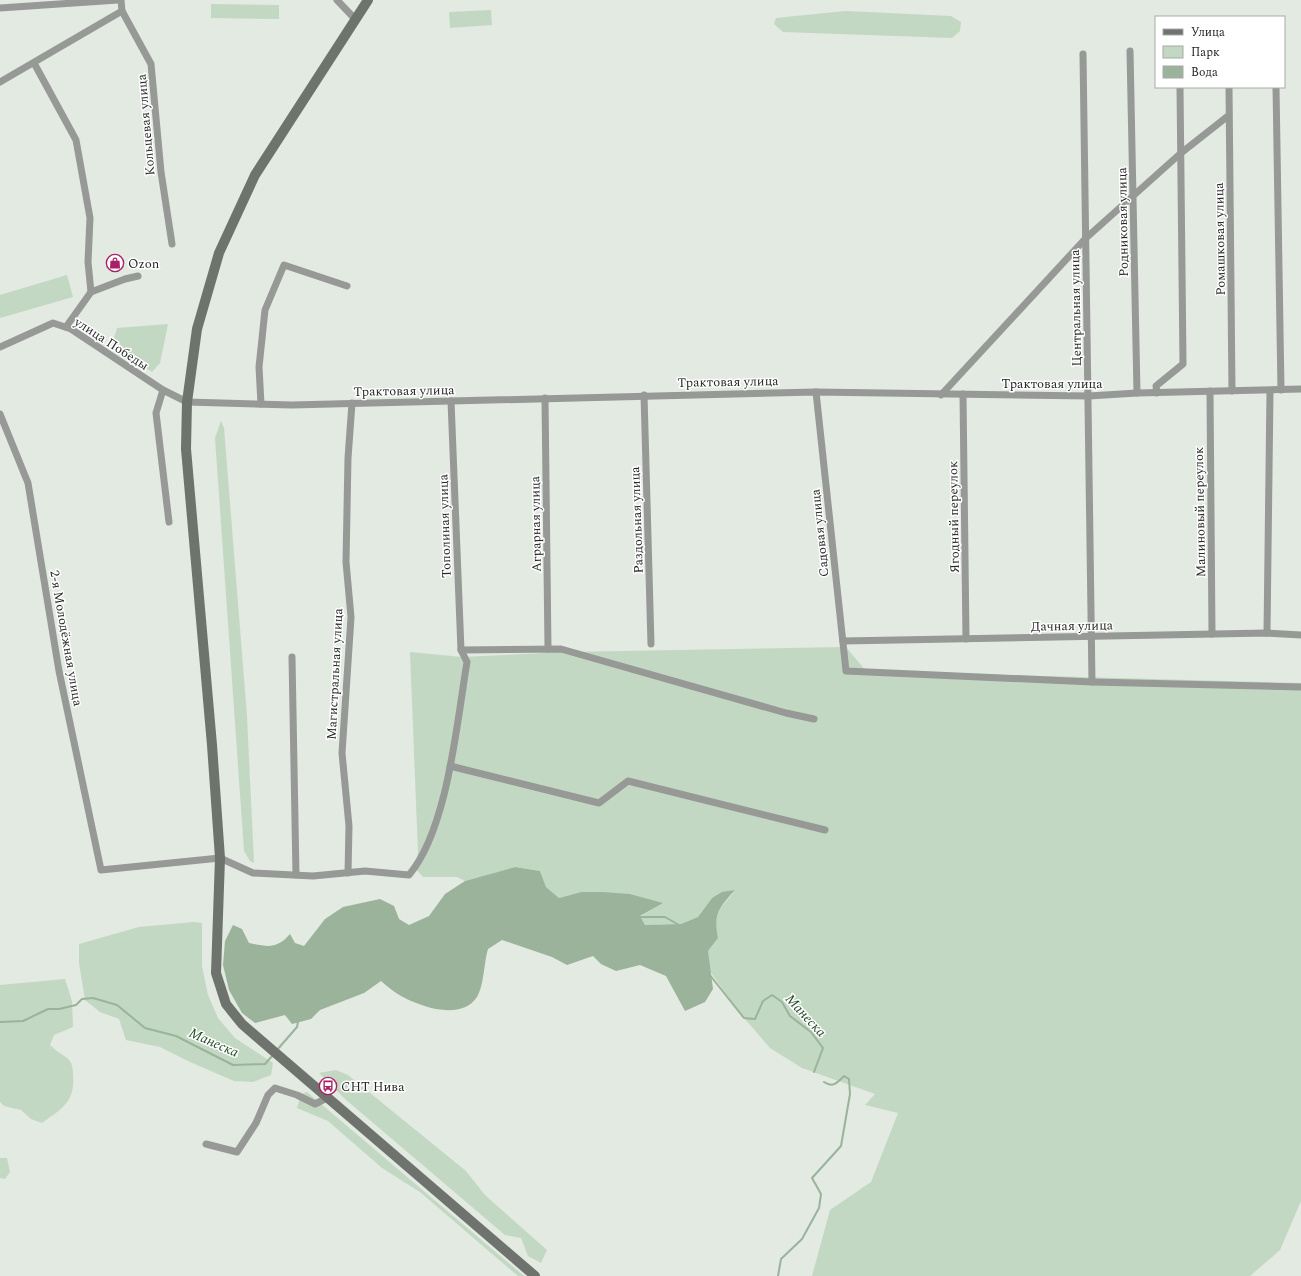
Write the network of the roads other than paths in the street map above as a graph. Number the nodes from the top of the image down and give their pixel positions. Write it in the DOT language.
graph roads {
  1 [pos="119,0"];
  2 [pos="337,0"];
  3 [pos="368,0"];
  4 [pos="0,8"];
  5 [pos="122,11"];
  6 [pos="355,19"];
  7 [pos="1130,51"];
  8 [pos="1083,54"];
  9 [pos="34,63"];
  10 [pos="0,82"];
  11 [pos="1180,88"];
  12 [pos="1229,88"];
  13 [pos="1276,88"];
  14 [pos="1228,116"];
  15 [pos="1181,154"];
  16 [pos="1134,197"];
  17 [pos="1086,238"];
  18 [pos="172,244"];
  19 [pos="138,276"];
  20 [pos="347,286"];
  21 [pos="91,292"];
  22 [pos="66,327"];
  23 [pos="0,347"];
  24 [pos="1301,389"];
  25 [pos="163,390"];
  26 [pos="1281,390"];
  27 [pos="1210,391"];
  28 [pos="1232,391"];
  29 [pos="1270,391"];
  30 [pos="816,392"];
  31 [pos="1137,393"];
  32 [pos="1157,393"];
  33 [pos="963,394"];
  34 [pos="644,395"];
  35 [pos="941,395"];
  36 [pos="1089,396"];
  37 [pos="545,398"];
  38 [pos="451,401"];
  39 [pos="187,402"];
  40 [pos="352,403"];
  41 [pos="261,404"];
  42 [pos="0,414"];
  43 [pos="169,522"];
  44 [pos="1267,633"];
  45 [pos="1212,634"];
  46 [pos="1301,635"];
  47 [pos="1093,637"];
  48 [pos="966,638"];
  49 [pos="843,640"];
  50 [pos="651,644"];
  51 [pos="548,649"];
  52 [pos="461,650"];
  53 [pos="292,657"];
  54 [pos="1092,682"];
  55 [pos="1301,687"];
  56 [pos="814,719"];
  57 [pos="450,766"];
  58 [pos="825,830"];
  59 [pos="220,858"];
  60 [pos="348,873"];
  61 [pos="296,875"];
  62 [pos="327,1098"];
  63 [pos="206,1144"];
  64 [pos="535,1276"];
  1 -- 4 [label="street"];
  1 -- 5 [label="street, Кольцевая улица"];
  2 -- 6 [label="street"];
  3 -- 6 [label="main road"];
  5 -- 9 [label="street"];
  5 -- 18 [label="street, Кольцевая улица"];
  6 -- 39 [label="main road"];
  7 -- 16 [label="street, Родниковая улица"];
  8 -- 17 [label="street, Центральная улица"];
  9 -- 10 [label="street"];
  9 -- 21 [label="street"];
  11 -- 15 [label="street"];
  12 -- 14 [label="street, Ромашковая улица"];
  13 -- 26 [label="street"];
  14 -- 15 [label="street"];
  14 -- 28 [label="street, Ромашковая улица"];
  15 -- 16 [label="street"];
  15 -- 32 [label="street"];
  16 -- 17 [label="street"];
  16 -- 31 [label="street, Родниковая улица"];
  17 -- 35 [label="street"];
  17 -- 36 [label="street, Центральная улица"];
  19 -- 21 [label="street"];
  20 -- 41 [label="street"];
  21 -- 22 [label="street"];
  22 -- 23 [label="street, улица Победы"];
  22 -- 25 [label="street, улица Победы"];
  24 -- 26 [label="street, Трактовая улица"];
  25 -- 39 [label="street, улица Победы"];
  25 -- 43 [label="street"];
  26 -- 29 [label="street, Трактовая улица"];
  27 -- 28 [label="street, Трактовая улица"];
  27 -- 32 [label="street, Трактовая улица"];
  27 -- 45 [label="street, Малиновый переулок"];
  28 -- 29 [label="street, Трактовая улица"];
  29 -- 44 [label="street"];
  30 -- 34 [label="street, Трактовая улица"];
  30 -- 35 [label="street, Трактовая улица"];
  30 -- 49 [label="street, Садовая улица"];
  31 -- 32 [label="street, Трактовая улица"];
  31 -- 36 [label="street, Трактовая улица"];
  33 -- 35 [label="street, Трактовая улица"];
  33 -- 36 [label="street, Трактовая улица"];
  33 -- 48 [label="street, Ягодный переулок"];
  34 -- 37 [label="street, Трактовая улица"];
  34 -- 50 [label="street, Раздольная улица"];
  36 -- 47 [label="street, Центральная улица"];
  37 -- 38 [label="street, Трактовая улица"];
  37 -- 51 [label="street, Аграрная улица"];
  38 -- 40 [label="street, Трактовая улица"];
  38 -- 52 [label="street, Тополиная улица"];
  39 -- 41 [label="street, Трактовая улица"];
  39 -- 59 [label="main road"];
  40 -- 41 [label="street, Трактовая улица"];
  40 -- 60 [label="street, Магистральная улица"];
  42 -- 59 [label="street, 2-я Молодёжная улица"];
  44 -- 45 [label="street, Дачная улица"];
  44 -- 46 [label="street, Дачная улица"];
  45 -- 47 [label="street, Дачная улица"];
  47 -- 48 [label="street, Дачная улица"];
  47 -- 54 [label="street, Центральная улица"];
  48 -- 49 [label="street, Дачная улица"];
  49 -- 54 [label="street, Садовая улица"];
  51 -- 52 [label="street"];
  51 -- 56 [label="street"];
  52 -- 57 [label="street, Тополиная улица"];
  53 -- 61 [label="street"];
  54 -- 55 [label="street"];
  57 -- 58 [label="street"];
  57 -- 60 [label="street, Тополиная улица"];
  59 -- 61 [label="street"];
  59 -- 62 [label="main road"];
  60 -- 61 [label="street"];
  62 -- 63 [label="street"];
  62 -- 64 [label="main road"];
}
